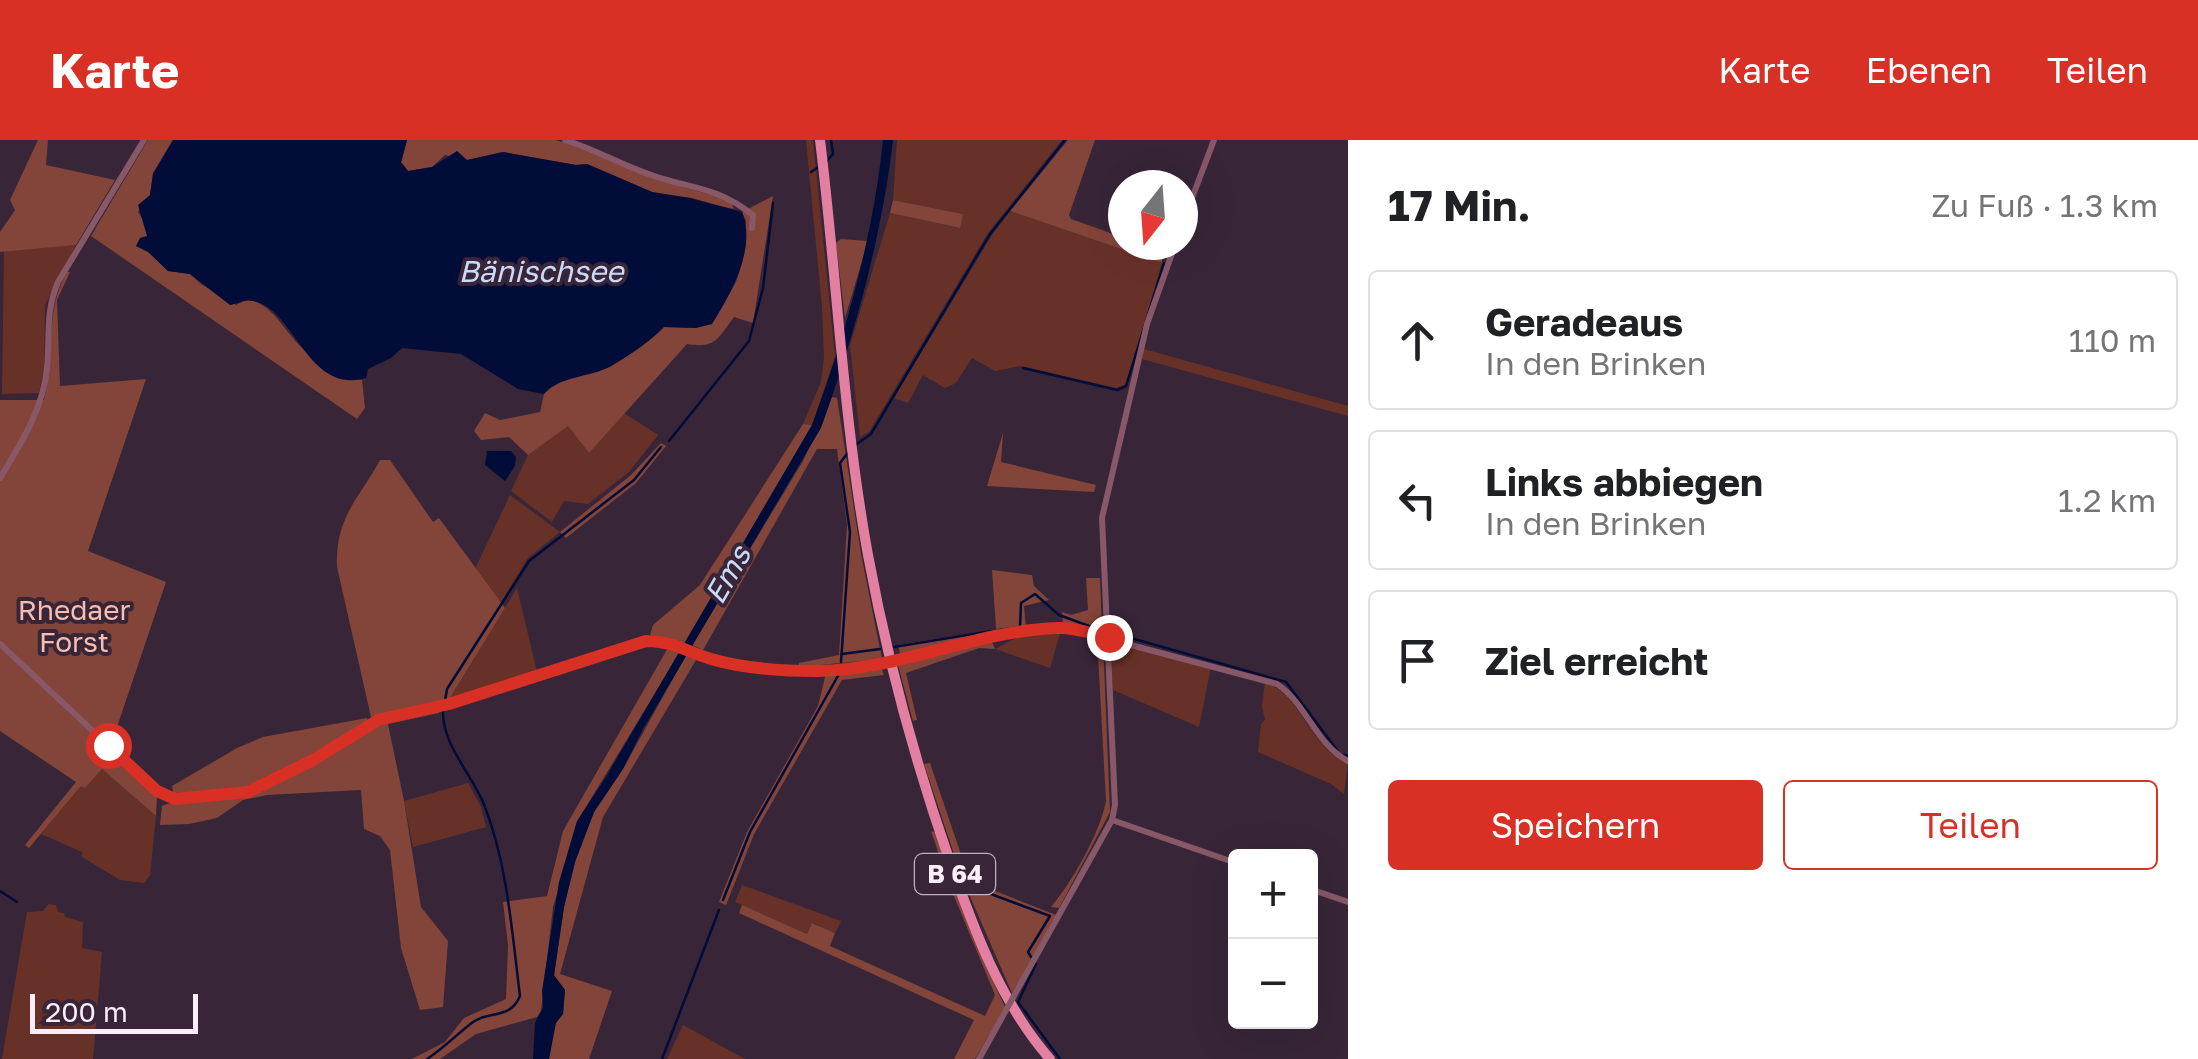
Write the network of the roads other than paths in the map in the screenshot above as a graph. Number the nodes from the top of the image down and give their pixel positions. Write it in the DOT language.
graph roads {
  1 [pos="144,140"];
  2 [pos="565,140"];
  3 [pos="820,140"];
  4 [pos="1214,140"];
  5 [pos="1198,182"];
  6 [pos="752,228"];
  7 [pos="1170,260"];
  8 [pos="0,478"];
  9 [pos="1106,637"];
  10 [pos="0,644"];
  11 [pos="1348,761"];
  12 [pos="1112,820"];
  13 [pos="1228,860"];
  14 [pos="1318,892"];
  15 [pos="1348,902"];
  16 [pos="979,1059"];
  17 [pos="1050,1059"];
  1 -- 8 [label="street"];
  2 -- 6 [label="street"];
  3 -- 17 [label="main road, B 64"];
  4 -- 5 [label="street"];
  7 -- 9 [label="street"];
  9 -- 10 [label="street, bridge"];
  9 -- 11 [label="street"];
  9 -- 12 [label="street"];
  12 -- 13 [label="street"];
  12 -- 16 [label="street, bridge"];
  14 -- 15 [label="street"];
}
